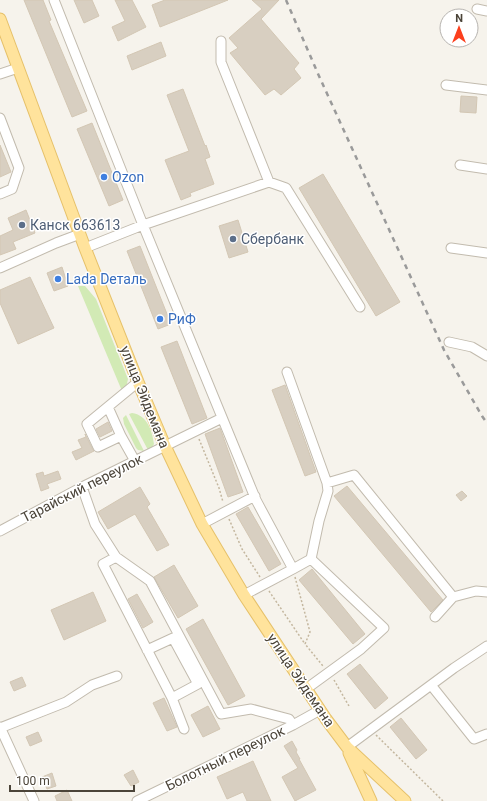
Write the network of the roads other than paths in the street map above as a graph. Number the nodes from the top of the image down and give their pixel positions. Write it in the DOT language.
graph roads {
  1 [pos="54,0"];
  2 [pos="0,19"];
  3 [pos="221,41"];
  4 [pos="18,68"];
  5 [pos="0,74"];
  6 [pos="446,85"];
  7 [pos="487,90"];
  8 [pos="0,118"];
  9 [pos="460,165"];
  10 [pos="487,169"];
  11 [pos="269,182"];
  12 [pos="0,194"];
  13 [pos="143,225"];
  14 [pos="80,234"];
  15 [pos="85,248"];
  16 [pos="451,248"];
  17 [pos="487,253"];
  18 [pos="0,268"];
  19 [pos="360,307"];
  20 [pos="449,342"];
  21 [pos="487,356"];
  22 [pos="287,372"];
  23 [pos="138,382"];
  24 [pos="108,407"];
  25 [pos="222,418"];
  26 [pos="121,436"];
  27 [pos="165,446"];
  28 [pos="134,461"];
  29 [pos="327,483"];
  30 [pos="82,487"];
  31 [pos="255,496"];
  32 [pos="202,524"];
  33 [pos="0,531"];
  34 [pos="116,557"];
  35 [pos="311,559"];
  36 [pos="293,569"];
  37 [pos="487,592"];
  38 [pos="244,596"];
  39 [pos="453,597"];
  40 [pos="435,617"];
  41 [pos="487,646"];
  42 [pos="147,650"];
  43 [pos="117,676"];
  44 [pos="431,685"];
  45 [pos="306,689"];
  46 [pos="172,698"];
  47 [pos="320,710"];
  48 [pos="293,725"];
  49 [pos="184,729"];
  50 [pos="1,731"];
  51 [pos="487,734"];
  52 [pos="347,747"];
  53 [pos="34,801"];
  54 [pos="137,801"];
  55 [pos="371,801"];
  56 [pos="404,801"];
  1 -- 13 [label="street"];
  2 -- 4 [label="main road, улица Эйдемана"];
  3 -- 11 [label="street"];
  4 -- 5 [label="street"];
  4 -- 14 [label="main road, улица Эйдемана"];
  6 -- 7 [label="street"];
  8 -- 12 [label="street"];
  9 -- 10 [label="street"];
  11 -- 13 [label="street"];
  11 -- 19 [label="street"];
  13 -- 15 [label="street"];
  13 -- 25 [label="street"];
  14 -- 15 [label="main road, улица Эйдемана"];
  14 -- 18 [label="street"];
  15 -- 23 [label="main road, улица Эйдемана"];
  16 -- 17 [label="street"];
  20 -- 21 [label="street"];
  22 -- 29 [label="street"];
  23 -- 24 [label="street"];
  23 -- 27 [label="main road, улица Эйдемана"];
  24 -- 26 [label="street"];
  24 -- 26 [label="street"];
  25 -- 27 [label="street, Тарайский переулок"];
  25 -- 31 [label="street"];
  26 -- 28 [label="street"];
  27 -- 28 [label="street, Тарайский переулок"];
  27 -- 32 [label="main road, улица Эйдемана"];
  28 -- 30 [label="street, Тарайский переулок"];
  29 -- 35 [label="street"];
  29 -- 39 [label="street"];
  30 -- 33 [label="street, Тарайский переулок"];
  30 -- 34 [label="street"];
  31 -- 32 [label="street"];
  31 -- 36 [label="street"];
  32 -- 38 [label="main road, улица Эйдемана"];
  34 -- 42 [label="street"];
  34 -- 48 [label="street"];
  35 -- 36 [label="street"];
  35 -- 45 [label="street"];
  36 -- 38 [label="street"];
  37 -- 39 [label="street"];
  38 -- 45 [label="main road, улица Эйдемана"];
  39 -- 40 [label="street"];
  41 -- 44 [label="street"];
  42 -- 46 [label="street"];
  42 -- 46 [label="street"];
  43 -- 50 [label="street"];
  44 -- 51 [label="street"];
  44 -- 52 [label="street"];
  45 -- 47 [label="main road, улица Эйдемана"];
  46 -- 49 [label="street"];
  47 -- 48 [label="street, Болотный переулок"];
  47 -- 52 [label="main road, улица Эйдемана"];
  48 -- 54 [label="street, Болотный переулок"];
  50 -- 53 [label="street"];
  52 -- 55 [label="main road"];
  52 -- 56 [label="main road"];
}
